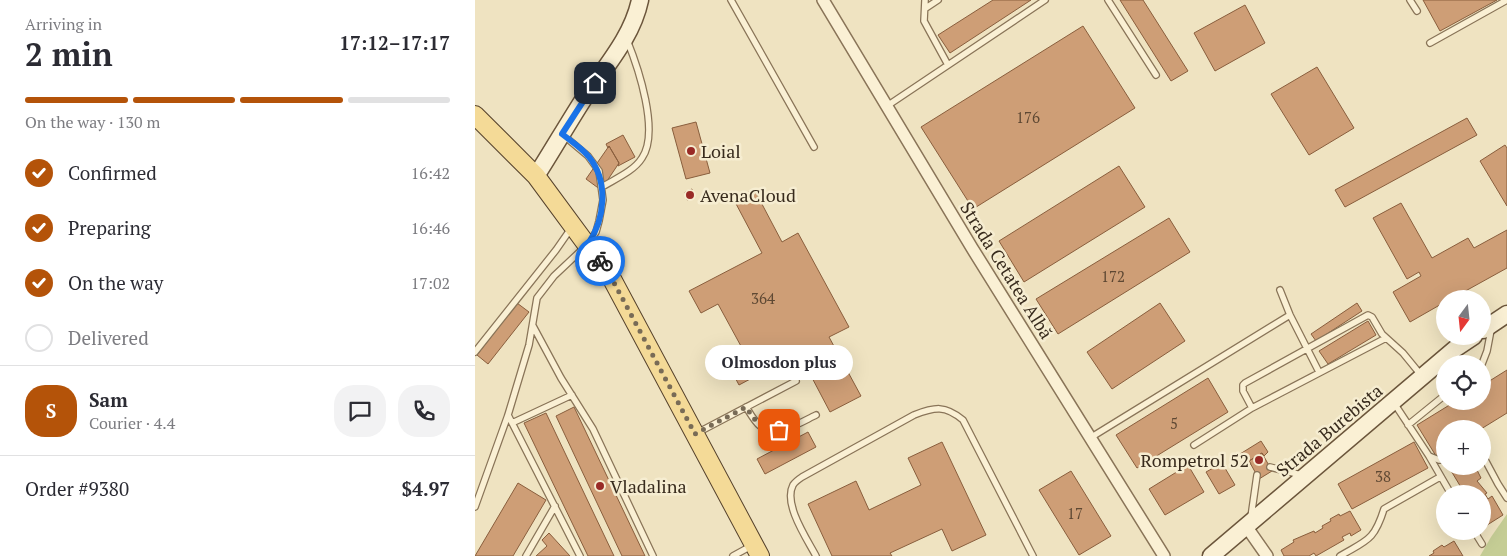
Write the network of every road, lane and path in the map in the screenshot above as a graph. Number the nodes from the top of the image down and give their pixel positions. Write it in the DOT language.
graph roads {
  1 [pos="640,0"];
  2 [pos="731,0"];
  3 [pos="823,0"];
  4 [pos="925,0"];
  5 [pos="938,0"];
  6 [pos="1045,0"];
  7 [pos="1107,0"];
  8 [pos="1410,0"];
  9 [pos="1507,0"];
  10 [pos="926,8"];
  11 [pos="1417,11"];
  12 [pos="626,37"];
  13 [pos="1430,43"];
  14 [pos="948,65"];
  15 [pos="1155,75"];
  16 [pos="887,106"];
  17 [pos="475,115"];
  18 [pos="562,134"];
  19 [pos="814,147"];
  20 [pos="537,176"];
  21 [pos="602,187"];
  22 [pos="573,224"];
  23 [pos="588,244"];
  24 [pos="1280,290"];
  25 [pos="1507,314"];
  26 [pos="1290,315"];
  27 [pos="1491,324"];
  28 [pos="533,326"];
  29 [pos="1386,338"];
  30 [pos="1460,345"];
  31 [pos="1307,348"];
  32 [pos="475,352"];
  33 [pos="1319,372"];
  34 [pos="1422,377"];
  35 [pos="795,381"];
  36 [pos="572,396"];
  37 [pos="1393,402"];
  38 [pos="1436,402"];
  39 [pos="746,407"];
  40 [pos="1252,408"];
  41 [pos="508,415"];
  42 [pos="817,415"];
  43 [pos="512,423"];
  44 [pos="1408,425"];
  45 [pos="695,434"];
  46 [pos="1091,438"];
  47 [pos="1195,445"];
  48 [pos="1429,456"];
  49 [pos="1436,459"];
  50 [pos="1270,466"];
  51 [pos="1491,472"];
  52 [pos="1257,475"];
  53 [pos="1305,476"];
  54 [pos="1440,476"];
  55 [pos="1446,485"];
  56 [pos="1507,498"];
  57 [pos="555,506"];
  58 [pos="475,507"];
  59 [pos="1248,524"];
  60 [pos="1480,540"];
  61 [pos="1483,544"];
  62 [pos="757,550"];
  63 [pos="526,556"];
  64 [pos="580,556"];
  65 [pos="653,556"];
  66 [pos="733,556"];
  67 [pos="816,556"];
  68 [pos="1033,556"];
  69 [pos="1164,556"];
  70 [pos="1211,556"];
  71 [pos="1267,556"];
  72 [pos="1340,556"];
  1 -- 12 [label="main road"];
  2 -- 19 [label="lane"];
  3 -- 16 [label="street, Strada Cetatea Albă"];
  4 -- 10 [label="lane"];
  5 -- 10 [label="lane"];
  6 -- 14 [label="lane"];
  7 -- 15 [label="lane"];
  8 -- 11 [label="lane"];
  9 -- 13 [label="lane"];
  10 -- 14 [label="lane"];
  12 -- 18 [label="main road"];
  12 -- 21 [label="lane"];
  14 -- 16 [label="lane"];
  16 -- 46 [label="street, Strada Cetatea Albă"];
  17 -- 20 [label="main road"];
  18 -- 20 [label="main road"];
  18 -- 21 [label="lane"];
  20 -- 22 [label="main road"];
  21 -- 23 [label="lane"];
  22 -- 23 [label="main road"];
  22 -- 32 [label="lane"];
  23 -- 28 [label="lane"];
  23 -- 45 [label="main road"];
  24 -- 26 [label="lane"];
  25 -- 27 [label="main road"];
  26 -- 31 [label="lane"];
  26 -- 46 [label="lane"];
  28 -- 36 [label="lane"];
  28 -- 41 [label="lane"];
  29 -- 31 [label="lane"];
  29 -- 33 [label="lane"];
  29 -- 34 [label="lane"];
  30 -- 34 [label="main road, Strada Burebista"];
  31 -- 33 [label="lane"];
  31 -- 40 [label="lane"];
  33 -- 40 [label="lane"];
  34 -- 37 [label="main road, Strada Burebista"];
  35 -- 39 [label="lane"];
  36 -- 43 [label="lane"];
  36 -- 65 [label="lane"];
  37 -- 44 [label="lane"];
  37 -- 53 [label="main road, Strada Burebista"];
  38 -- 44 [label="lane"];
  39 -- 42 [label="lane"];
  39 -- 45 [label="lane"];
  40 -- 47 [label="lane"];
  41 -- 43 [label="lane"];
  41 -- 58 [label="lane"];
  43 -- 57 [label="lane"];
  44 -- 48 [label="lane"];
  45 -- 62 [label="main road"];
  46 -- 69 [label="street, Strada Cetatea Albă"];
  48 -- 49 [label="lane"];
  48 -- 54 [label="lane"];
  50 -- 53 [label="lane"];
  51 -- 56 [label="lane"];
  52 -- 59 [label="lane"];
  53 -- 59 [label="main road, Strada Burebista"];
  54 -- 55 [label="lane"];
  54 -- 72 [label="lane"];
  57 -- 63 [label="lane"];
  57 -- 64 [label="lane"];
  59 -- 70 [label="main road, Strada Burebista"];
  59 -- 71 [label="street"];
  60 -- 61 [label="lane"];
  62 -- 66 [label="lane"];
  67 -- 68 [label="lane"];
}
